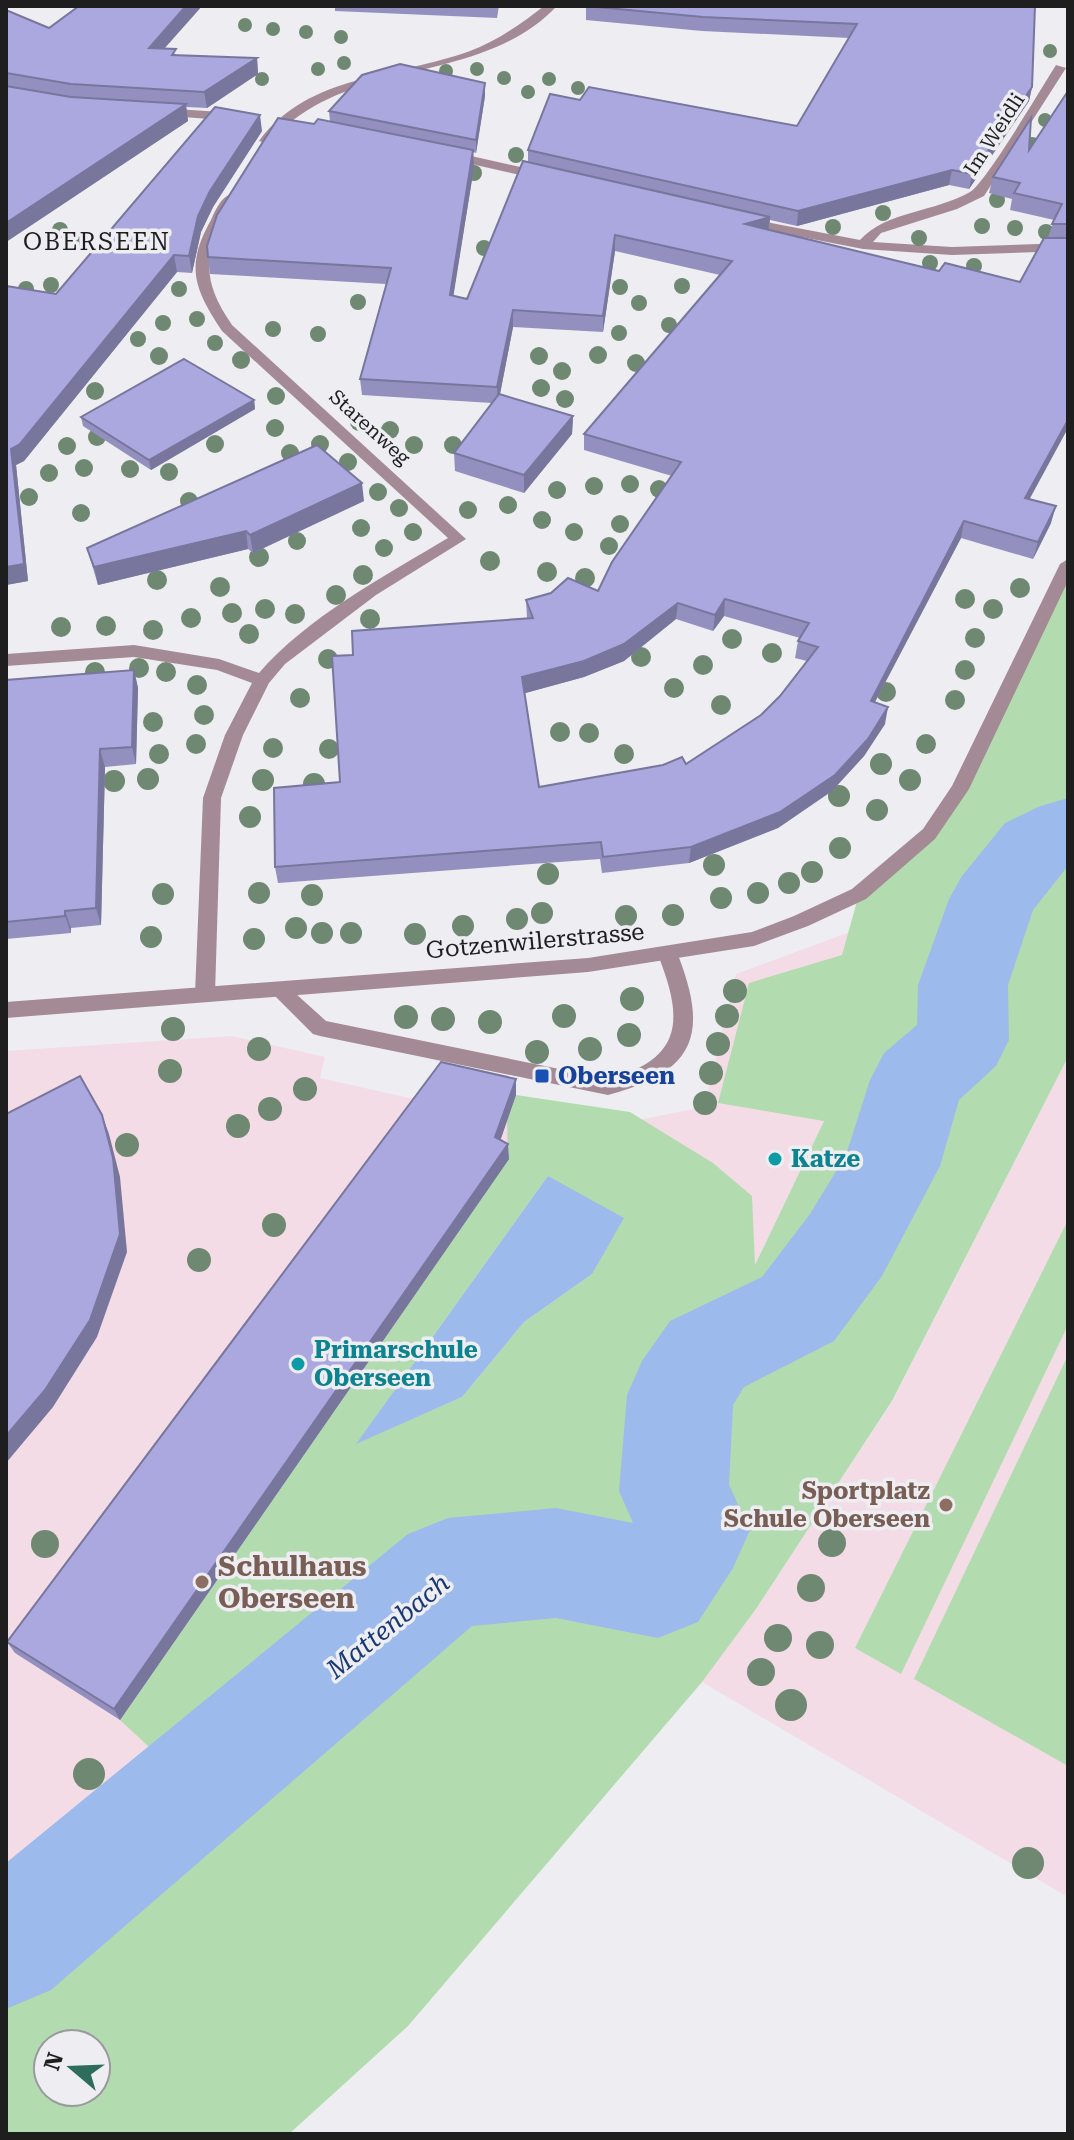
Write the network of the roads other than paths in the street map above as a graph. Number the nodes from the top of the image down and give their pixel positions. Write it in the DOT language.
graph roads {
  1 [pos="551,6"];
  2 [pos="1060,68"];
  3 [pos="146,111"];
  4 [pos="264,119"];
  5 [pos="308,126"];
  6 [pos="428,151"];
  7 [pos="257,154"];
  8 [pos="552,178"];
  9 [pos="241,180"];
  10 [pos="729,218"];
  11 [pos="863,245"];
  12 [pos="1068,247"];
  13 [pos="1068,564"];
  14 [pos="6,660"];
  15 [pos="262,680"];
  16 [pos="668,955"];
  17 [pos="278,989"];
  18 [pos="205,994"];
  19 [pos="6,1010"];
  1 -- 4 [label="street"];
  2 -- 11 [label="street, Im Weidli"];
  3 -- 4 [label="street"];
  4 -- 5 [label="street"];
  4 -- 7 [label="street"];
  6 -- 8 [label="street"];
  9 -- 15 [label="street, Starenweg"];
  10 -- 11 [label="street"];
  11 -- 12 [label="street"];
  13 -- 16 [label="street, Gotzenwilerstrasse"];
  14 -- 15 [label="street"];
  15 -- 18 [label="street, Starenweg"];
  16 -- 17 [label="street, Gotzenwilerstrasse"];
  16 -- 17 [label="street"];
  17 -- 18 [label="street, Gotzenwilerstrasse"];
  18 -- 19 [label="street, Gotzenwilerstrasse"];
}
